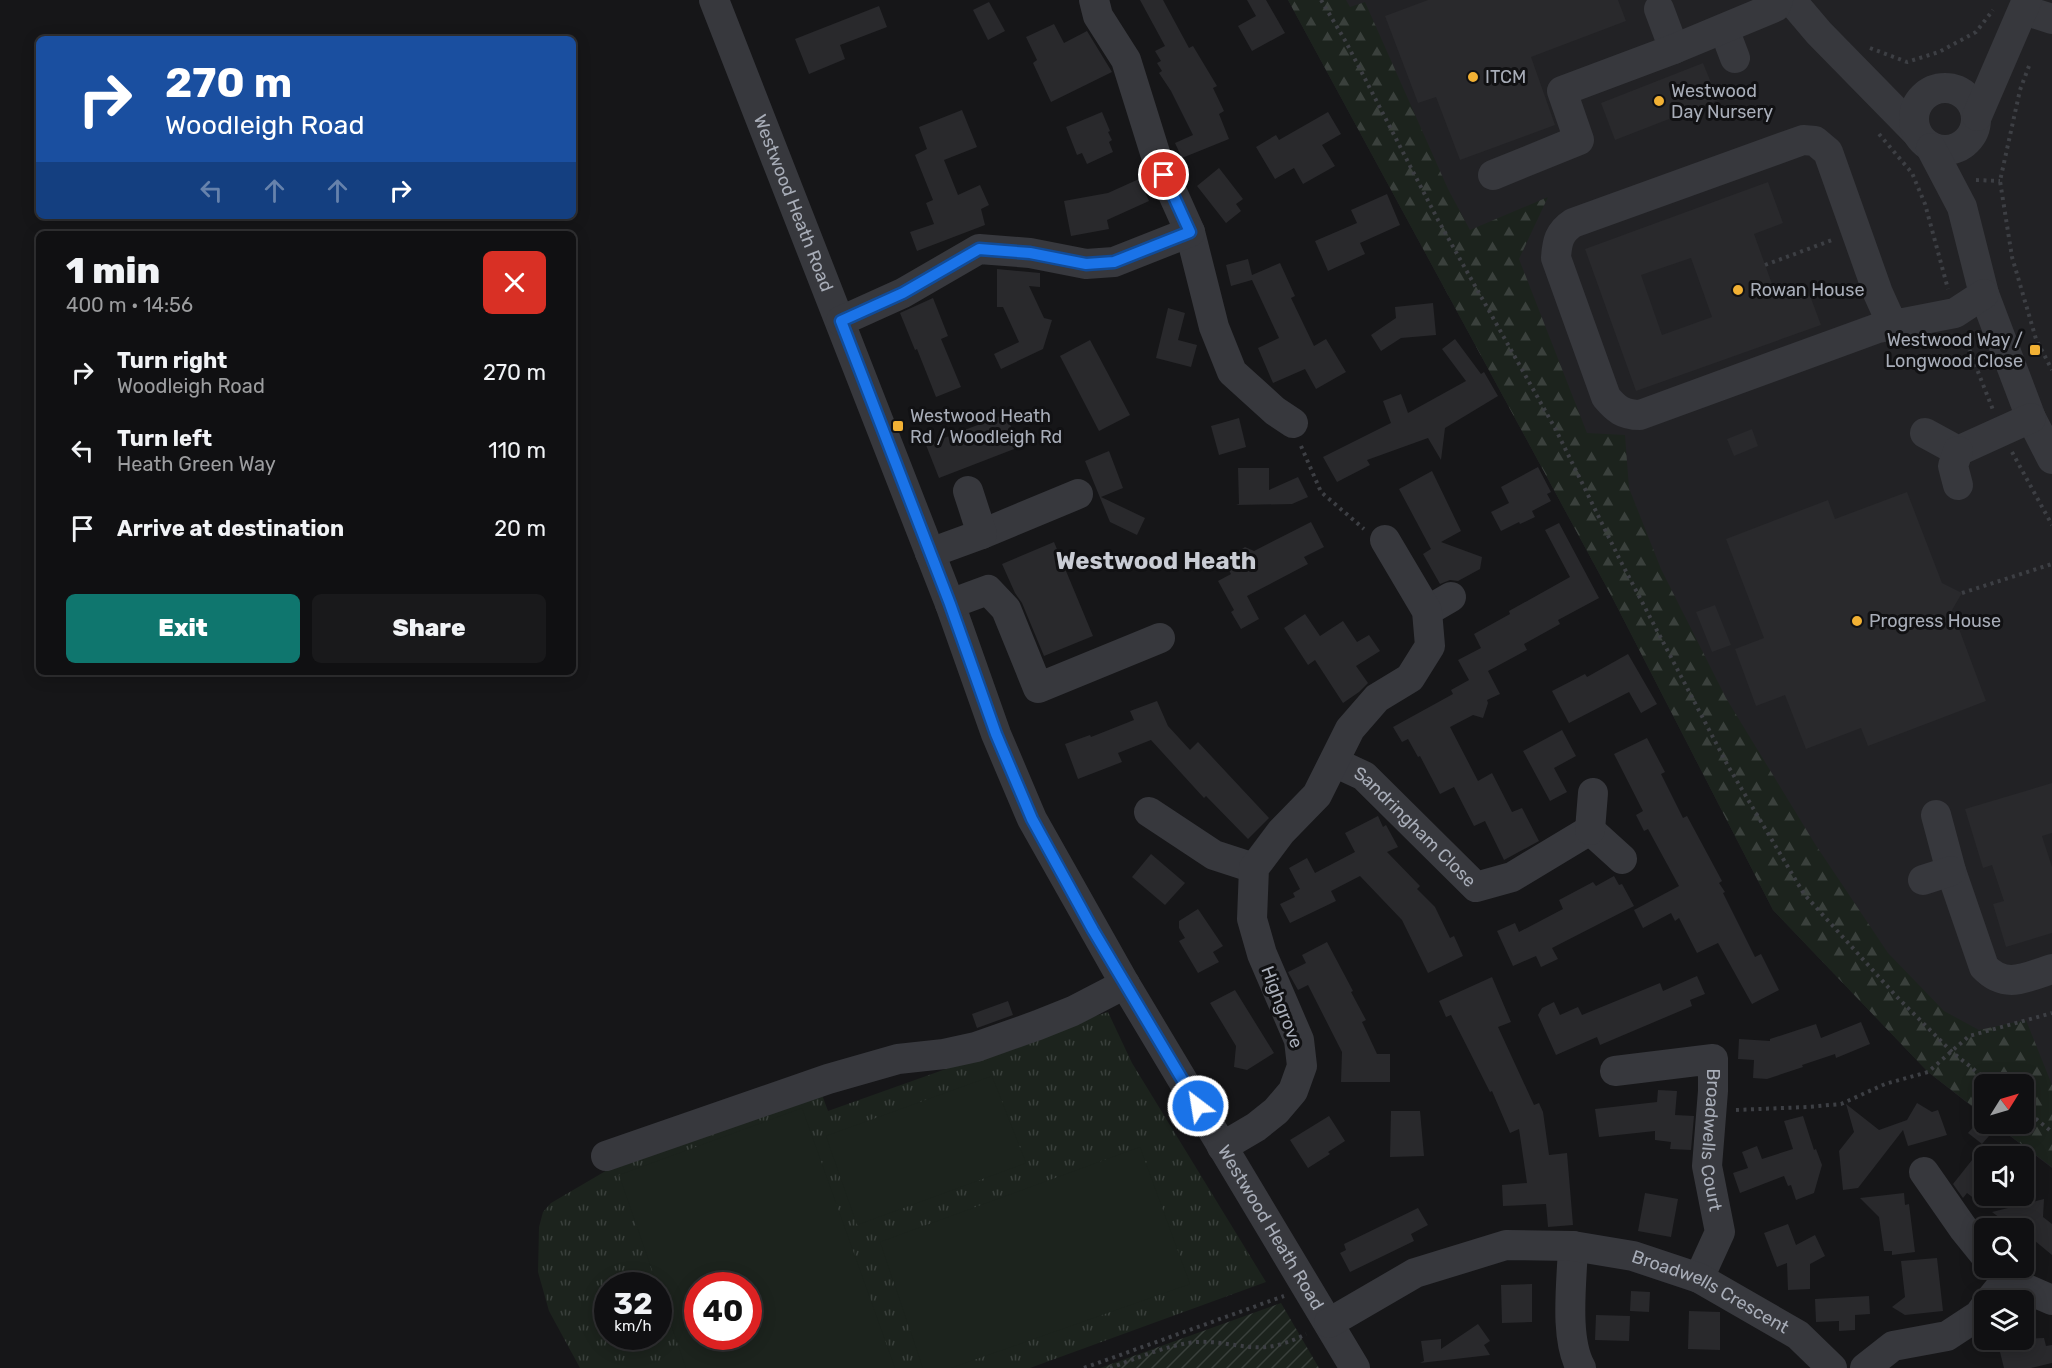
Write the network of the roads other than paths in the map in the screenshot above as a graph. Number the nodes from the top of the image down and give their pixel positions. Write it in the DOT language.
graph roads {
  1 [pos="714,0"];
  2 [pos="1094,0"];
  3 [pos="1778,0"];
  4 [pos="1791,0"];
  5 [pos="2026,5"];
  6 [pos="1659,9"];
  7 [pos="2052,19"];
  8 [pos="1724,29"];
  9 [pos="1674,49"];
  10 [pos="2019,54"];
  11 [pos="1735,58"];
  12 [pos="1866,79"];
  13 [pos="1935,91"];
  14 [pos="1977,116"];
  15 [pos="1936,142"];
  16 [pos="1493,174"];
  17 [pos="1190,232"];
  18 [pos="1984,294"];
  19 [pos="841,321"];
  20 [pos="1892,324"];
  21 [pos="2031,418"];
  22 [pos="1293,423"];
  23 [pos="1924,433"];
  24 [pos="1958,451"];
  25 [pos="2052,459"];
  26 [pos="1958,485"];
  27 [pos="968,491"];
  28 [pos="1078,494"];
  29 [pos="982,534"];
  30 [pos="1385,540"];
  31 [pos="930,553"];
  32 [pos="950,604"];
  33 [pos="1160,638"];
  34 [pos="1334,762"];
  35 [pos="1593,794"];
  36 [pos="1149,812"];
  37 [pos="1936,815"];
  38 [pos="1590,830"];
  39 [pos="1622,859"];
  40 [pos="1254,868"];
  41 [pos="1951,871"];
  42 [pos="1923,880"];
  43 [pos="2052,969"];
  44 [pos="1125,984"];
  45 [pos="1615,1071"];
  46 [pos="1222,1147"];
  47 [pos="606,1156"];
  48 [pos="1924,1172"];
  49 [pos="1974,1241"];
  50 [pos="1573,1246"];
  51 [pos="1699,1278"];
  52 [pos="1997,1283"];
  53 [pos="2052,1300"];
  54 [pos="1974,1318"];
  55 [pos="1319,1328"];
  56 [pos="1355,1368"];
  57 [pos="1581,1368"];
  58 [pos="1832,1368"];
  59 [pos="1865,1368"];
  1 -- 19 [label="street, Westwood Heath Road"];
  2 -- 17 [label="street"];
  3 -- 8 [label="street"];
  4 -- 12 [label="street"];
  5 -- 7 [label="street"];
  5 -- 10 [label="street"];
  6 -- 9 [label="street"];
  8 -- 9 [label="street"];
  8 -- 11 [label="street"];
  9 -- 16 [label="street"];
  10 -- 13 [label="street"];
  10 -- 14 [label="street"];
  12 -- 13 [label="street"];
  12 -- 15 [label="street"];
  13 -- 14 [label="street"];
  13 -- 15 [label="street"];
  14 -- 15 [label="street"];
  15 -- 18 [label="street"];
  17 -- 19 [label="street"];
  17 -- 22 [label="street"];
  18 -- 20 [label="street"];
  18 -- 21 [label="street"];
  19 -- 31 [label="street, Westwood Heath Road"];
  20 -- 20 [label="street"];
  21 -- 24 [label="street"];
  21 -- 25 [label="street"];
  23 -- 24 [label="street"];
  24 -- 26 [label="street"];
  27 -- 29 [label="street"];
  28 -- 29 [label="street"];
  29 -- 31 [label="street"];
  30 -- 34 [label="street"];
  31 -- 32 [label="street, Westwood Heath Road"];
  32 -- 33 [label="street"];
  32 -- 44 [label="street, Westwood Heath Road"];
  34 -- 38 [label="street, Sandringham Close"];
  34 -- 40 [label="street"];
  35 -- 38 [label="street"];
  36 -- 40 [label="street"];
  37 -- 41 [label="street"];
  38 -- 39 [label="street"];
  40 -- 46 [label="street, Highgrove"];
  41 -- 42 [label="street"];
  41 -- 43 [label="street"];
  44 -- 46 [label="street, Westwood Heath Road"];
  44 -- 47 [label="street"];
  45 -- 51 [label="street, Broadwells Court"];
  46 -- 55 [label="street, Westwood Heath Road"];
  48 -- 49 [label="street"];
  50 -- 51 [label="street, Broadwells Crescent"];
  50 -- 55 [label="street, Broadwells Crescent"];
  50 -- 57 [label="street"];
  51 -- 58 [label="street, Broadwells Crescent"];
  52 -- 53 [label="street"];
  54 -- 59 [label="street"];
  55 -- 56 [label="street, Westwood Heath Road"];
}
